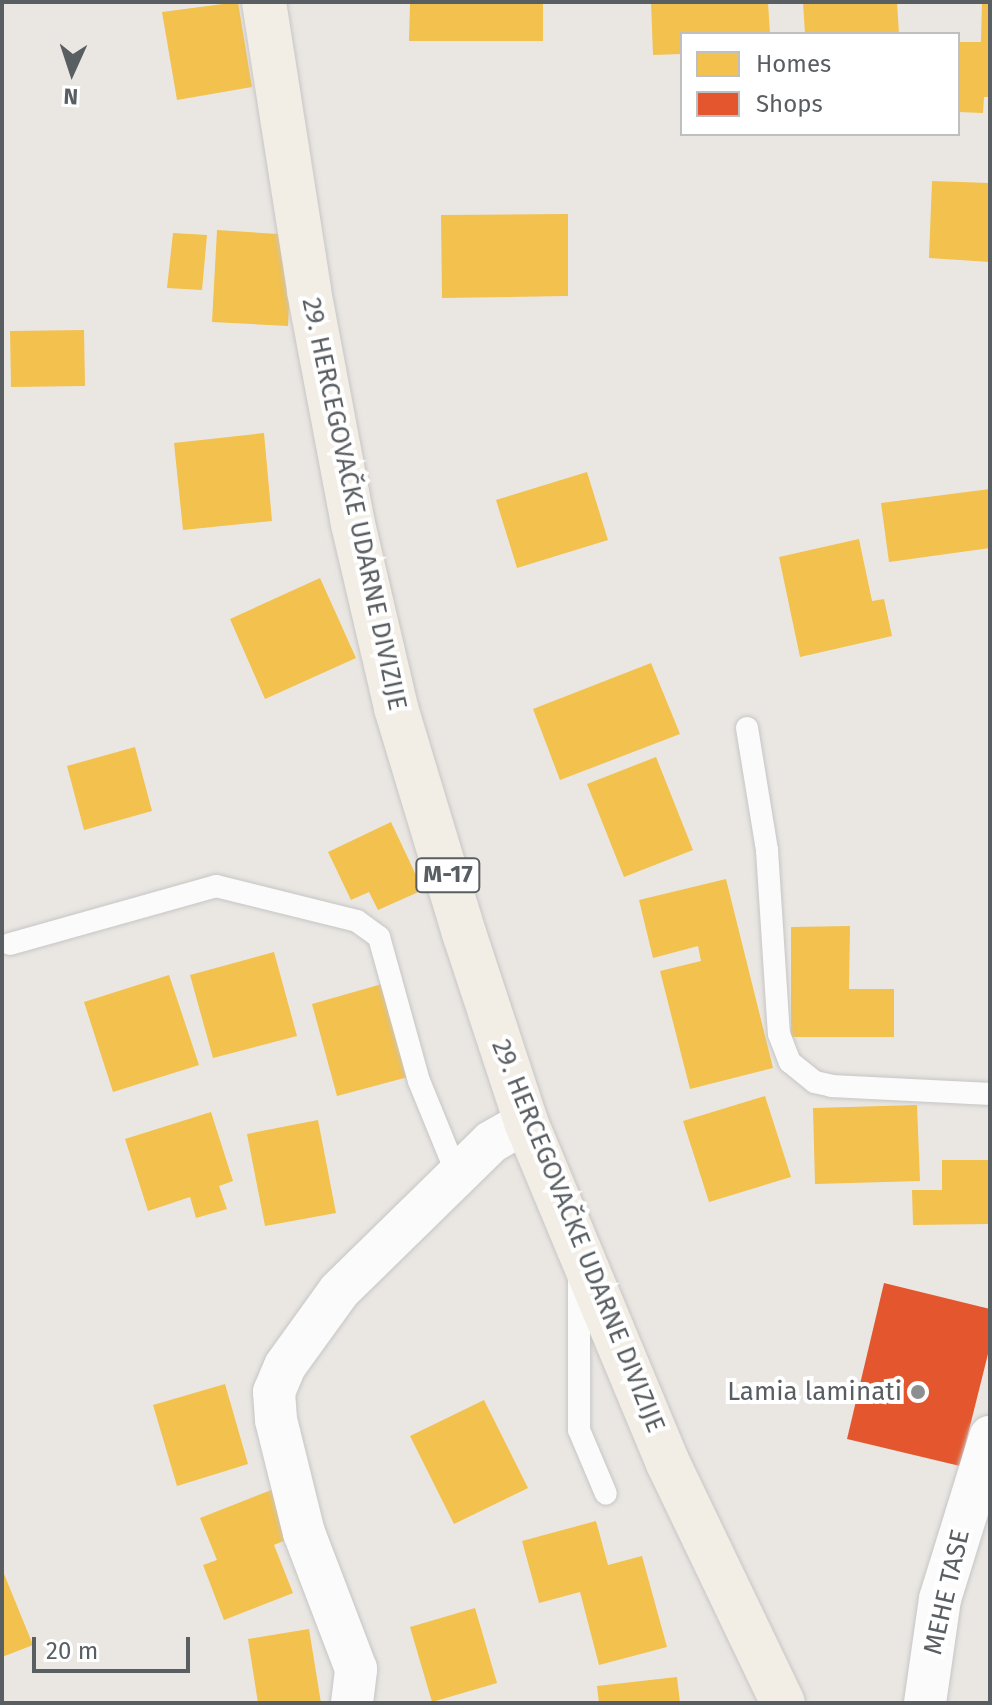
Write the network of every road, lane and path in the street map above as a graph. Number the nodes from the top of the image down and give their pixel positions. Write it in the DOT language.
graph roads {
  1 [pos="264,2"];
  2 [pos="747,728"];
  3 [pos="10,944"];
  4 [pos="990,1094"];
  5 [pos="526,1122"];
  6 [pos="457,1174"];
  7 [pos="580,1248"];
  8 [pos="990,1437"];
  9 [pos="606,1494"];
  10 [pos="352,1703"];
  11 [pos="783,1703"];
  12 [pos="925,1703"];
  1 -- 5 [label="main road, 29. HERCEGOVAČKE UDARNE DIVIZIJE / M-17"];
  2 -- 4 [label="lane"];
  3 -- 6 [label="lane"];
  5 -- 6 [label="street"];
  5 -- 7 [label="main road, 29. HERCEGOVAČKE UDARNE DIVIZIJE / M-17"];
  6 -- 10 [label="street"];
  7 -- 9 [label="lane"];
  7 -- 11 [label="main road, 29. HERCEGOVAČKE UDARNE DIVIZIJE / M-17"];
  8 -- 12 [label="street, MEHE TASE"];
}
